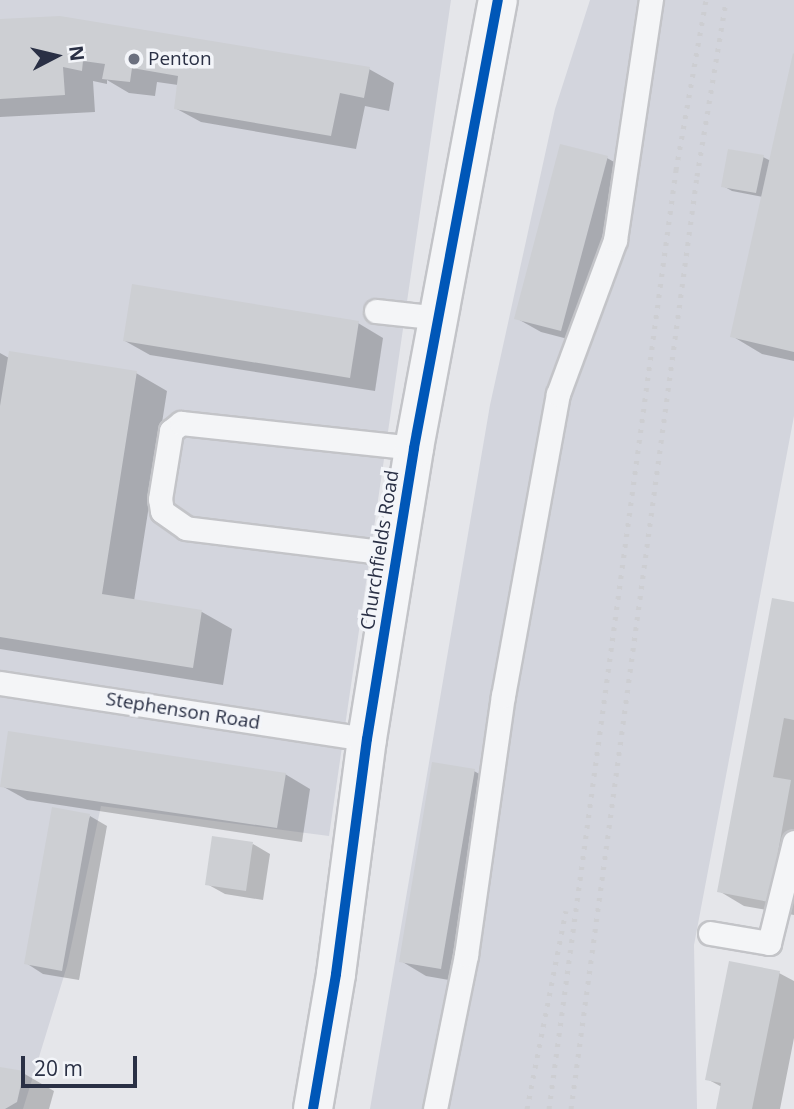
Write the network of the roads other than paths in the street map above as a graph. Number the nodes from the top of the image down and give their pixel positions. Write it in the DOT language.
graph roads {
  1 [pos="498,0"];
  2 [pos="651,0"];
  3 [pos="376,311"];
  4 [pos="439,318"];
  5 [pos="414,449"];
  6 [pos="397,554"];
  7 [pos="0,683"];
  8 [pos="367,740"];
  9 [pos="794,842"];
  10 [pos="710,933"];
  11 [pos="313,1109"];
  12 [pos="435,1109"];
  1 -- 4 [label="street, Churchfields Road"];
  2 -- 12 [label="lane"];
  3 -- 4 [label="lane"];
  4 -- 5 [label="street, Churchfields Road"];
  5 -- 6 [label="street, Churchfields Road"];
  5 -- 6 [label="lane"];
  6 -- 8 [label="street, Churchfields Road"];
  7 -- 8 [label="lane, Stephenson Road"];
  8 -- 11 [label="street, Churchfields Road"];
  9 -- 10 [label="lane"];
}
